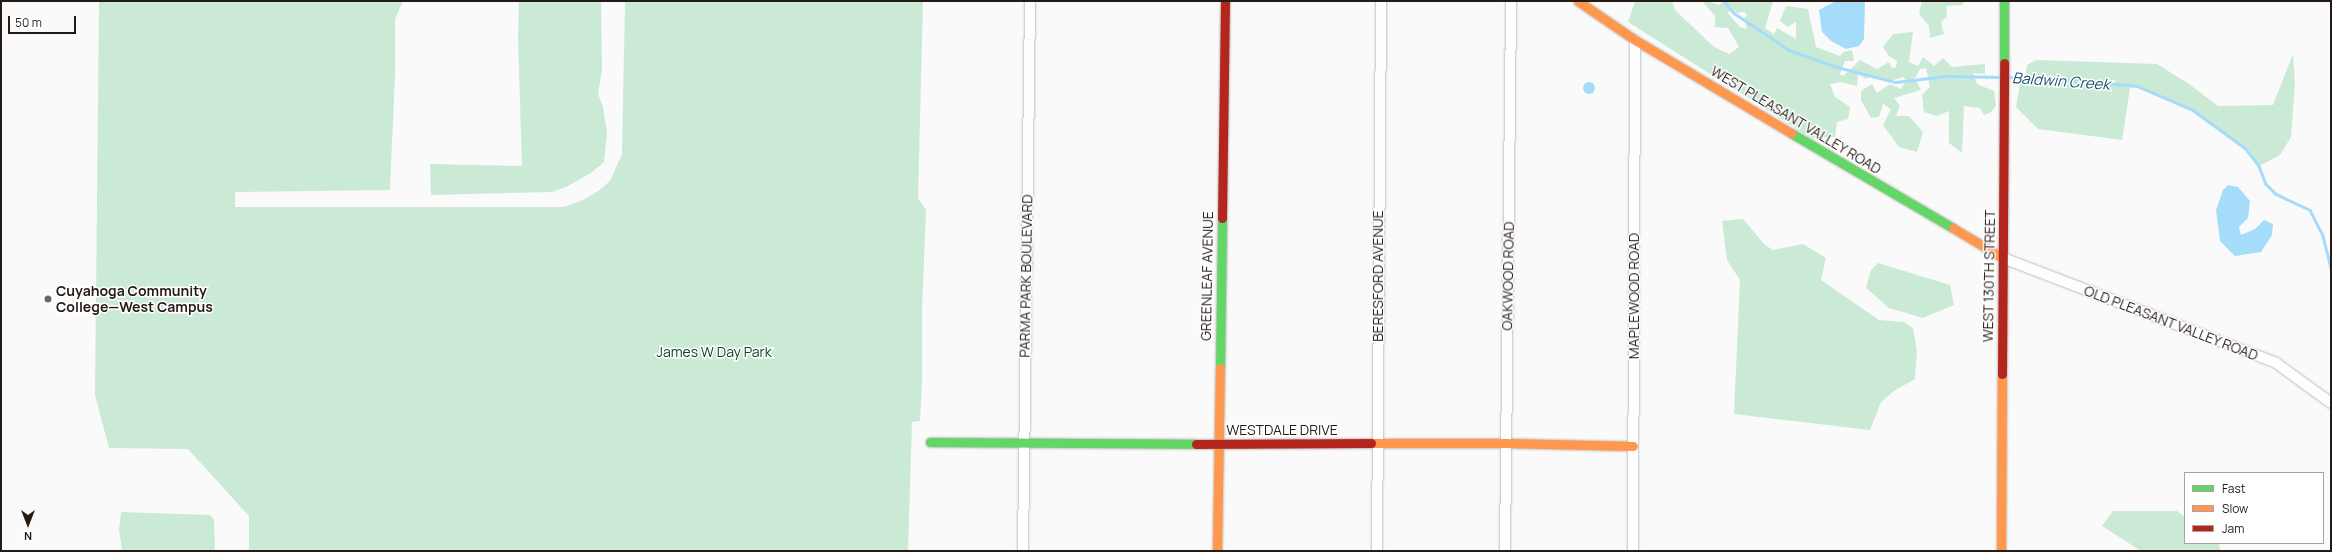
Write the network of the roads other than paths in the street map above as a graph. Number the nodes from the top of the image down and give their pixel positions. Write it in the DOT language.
graph roads {
  1 [pos="1030,1"];
  2 [pos="1225,1"];
  3 [pos="1381,1"];
  4 [pos="1511,1"];
  5 [pos="1578,1"];
  6 [pos="2004,1"];
  7 [pos="1635,40"];
  8 [pos="2003,258"];
  9 [pos="2331,403"];
  10 [pos="930,442"];
  11 [pos="1506,443"];
  12 [pos="1024,444"];
  13 [pos="1218,444"];
  14 [pos="1377,444"];
  15 [pos="1633,446"];
  16 [pos="1023,551"];
  17 [pos="1217,551"];
  18 [pos="1377,551"];
  19 [pos="1505,551"];
  20 [pos="1633,551"];
  21 [pos="2001,551"];
  1 -- 12 [label="street, PARMA PARK BOULEVARD"];
  2 -- 13 [label="street, GREENLEAF AVENUE"];
  3 -- 14 [label="street, BERESFORD AVENUE"];
  4 -- 11 [label="street, OAKWOOD ROAD"];
  5 -- 7 [label="street, WEST PLEASANT VALLEY ROAD"];
  6 -- 8 [label="street, WEST 130TH STREET"];
  7 -- 8 [label="street, WEST PLEASANT VALLEY ROAD"];
  7 -- 15 [label="street, MAPLEWOOD ROAD"];
  8 -- 9 [label="street, OLD PLEASANT VALLEY ROAD"];
  8 -- 21 [label="street, WEST 130TH STREET"];
  10 -- 12 [label="street, WESTDALE DRIVE"];
  11 -- 14 [label="street, WESTDALE DRIVE"];
  11 -- 15 [label="street, WESTDALE DRIVE"];
  11 -- 19 [label="street, OAKWOOD ROAD"];
  12 -- 13 [label="street, WESTDALE DRIVE"];
  12 -- 16 [label="street, PARMA PARK BOULEVARD"];
  13 -- 14 [label="street, WESTDALE DRIVE"];
  13 -- 17 [label="street, GREENLEAF AVENUE"];
  14 -- 18 [label="street, BERESFORD AVENUE"];
  15 -- 20 [label="street, MAPLEWOOD ROAD"];
}
